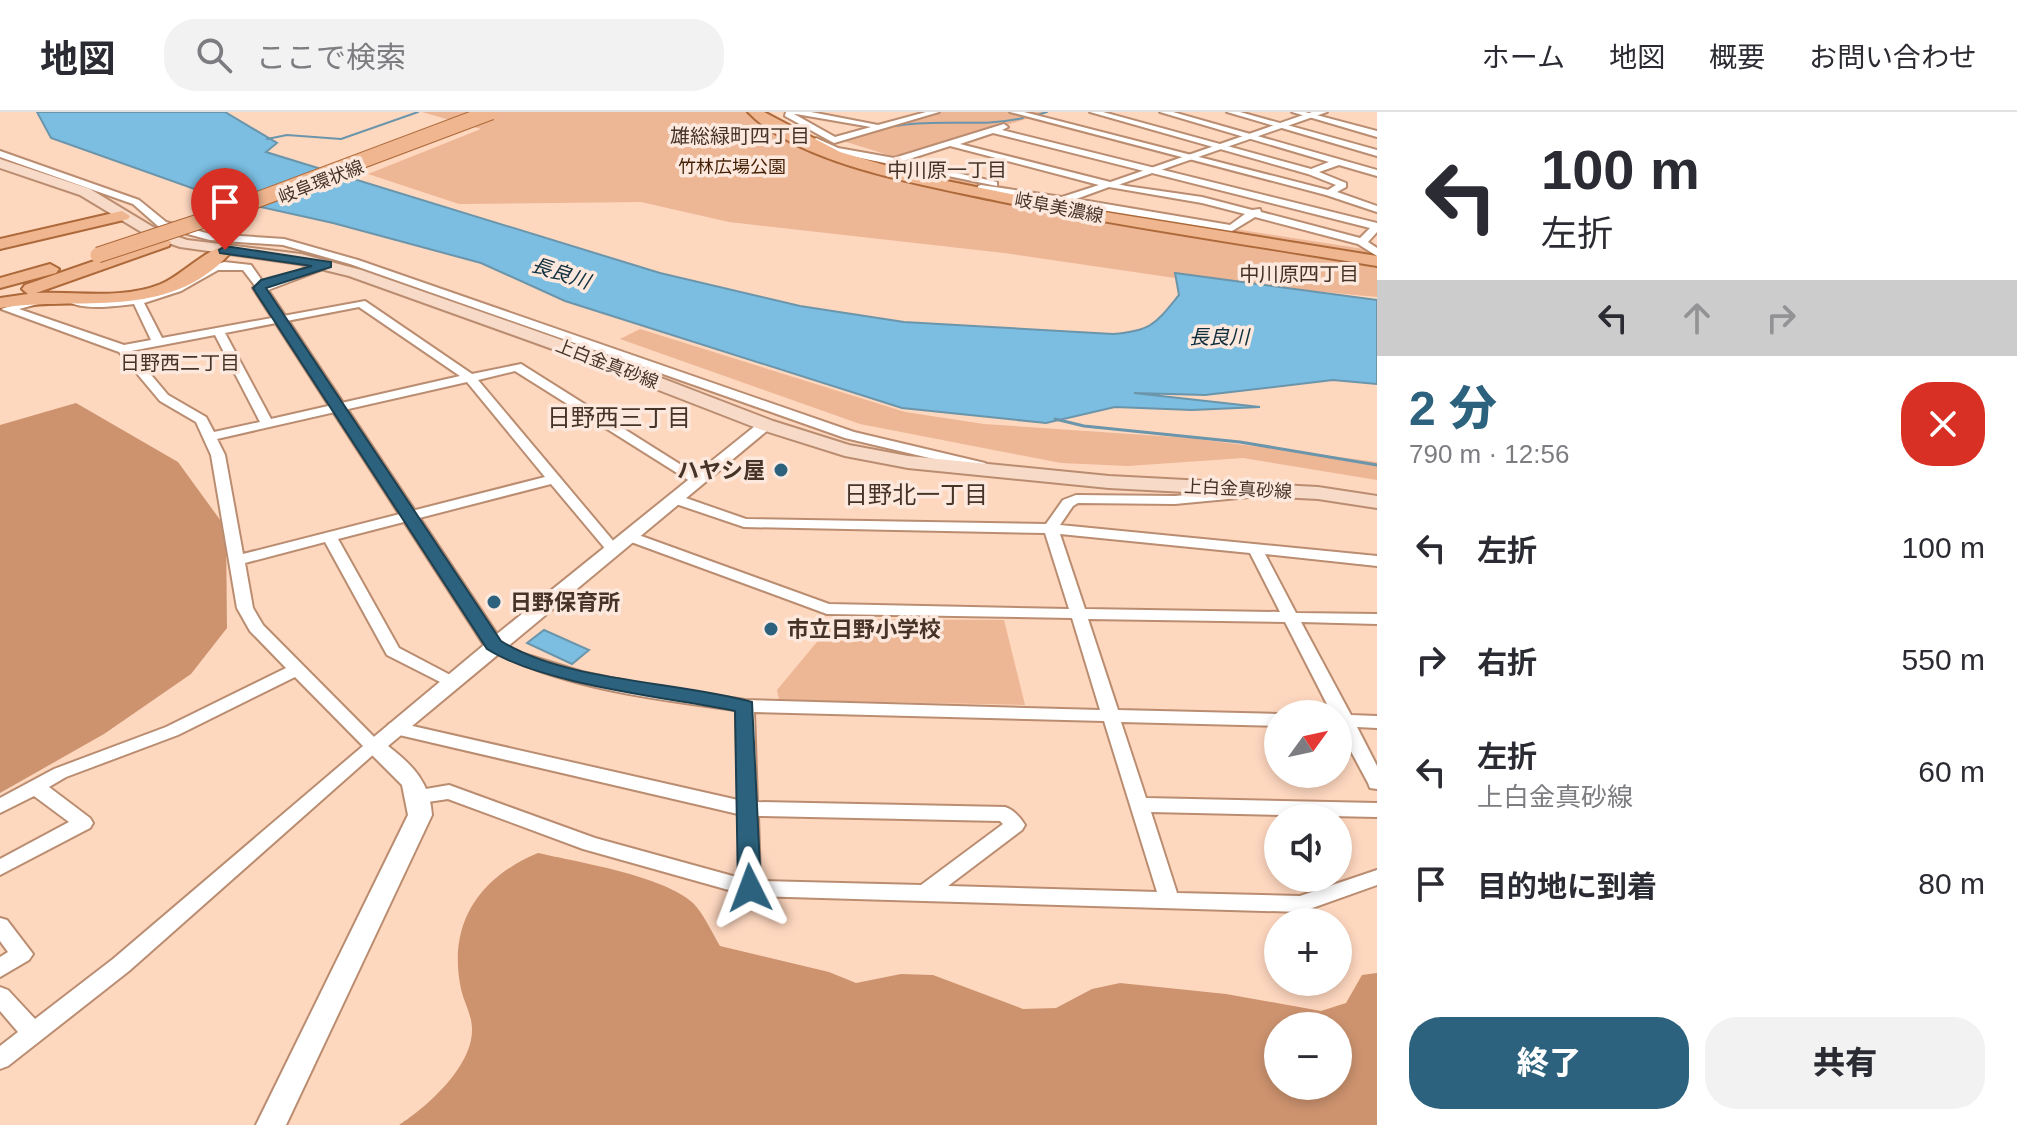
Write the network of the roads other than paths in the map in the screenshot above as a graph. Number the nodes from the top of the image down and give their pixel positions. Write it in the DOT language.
graph roads {
  1 [pos="491,112"];
  2 [pos="506,112"];
  3 [pos="755,112"];
  4 [pos="794,112"];
  5 [pos="893,112"];
  6 [pos="935,112"];
  7 [pos="1014,112"];
  8 [pos="1056,112"];
  9 [pos="1094,112"];
  10 [pos="1164,112"];
  11 [pos="1231,112"];
  12 [pos="1296,112"];
  13 [pos="1322,112"];
  14 [pos="1310,116"];
  15 [pos="913,118"];
  16 [pos="1032,119"];
  17 [pos="1281,126"];
  18 [pos="884,127"];
  19 [pos="994,131"];
  20 [pos="784,132"];
  21 [pos="1377,134"];
  22 [pos="1250,137"];
  23 [pos="951,144"];
  24 [pos="835,145"];
  25 [pos="1216,148"];
  26 [pos="1377,153"];
  27 [pos="0,154"];
  28 [pos="1188,158"];
  29 [pos="896,160"];
  30 [pos="1338,162"];
  31 [pos="0,163"];
  32 [pos="1152,170"];
  33 [pos="1311,172"];
  34 [pos="1377,173"];
  35 [pos="1294,184"];
  36 [pos="1108,185"];
  37 [pos="1329,193"];
  38 [pos="1067,199"];
  39 [pos="1272,200"];
  40 [pos="1377,209"];
  41 [pos="1252,214"];
  42 [pos="122,216"];
  43 [pos="1377,226"];
  44 [pos="163,242"];
  45 [pos="1362,242"];
  46 [pos="0,246"];
  47 [pos="225,250"];
  48 [pos="1377,253"];
  49 [pos="98,255"];
  50 [pos="1377,261"];
  51 [pos="0,265"];
  52 [pos="327,265"];
  53 [pos="0,283"];
  54 [pos="260,285"];
  55 [pos="93,296"];
  56 [pos="140,298"];
  57 [pos="2,304"];
  58 [pos="281,318"];
  59 [pos="218,330"];
  60 [pos="158,342"];
  61 [pos="123,349"];
  62 [pos="470,378"];
  63 [pos="340,407"];
  64 [pos="267,423"];
  65 [pos="766,425"];
  66 [pos="210,437"];
  67 [pos="992,469"];
  68 [pos="553,479"];
  69 [pos="698,480"];
  70 [pos="1275,490"];
  71 [pos="675,499"];
  72 [pos="1377,502"];
  73 [pos="410,515"];
  74 [pos="1051,528"];
  75 [pos="329,536"];
  76 [pos="628,536"];
  77 [pos="613,549"];
  78 [pos="1255,549"];
  79 [pos="237,560"];
  80 [pos="1377,561"];
  81 [pos="1077,614"];
  82 [pos="1292,617"];
  83 [pos="1377,619"];
  84 [pos="494,645"];
  85 [pos="298,669"];
  86 [pos="450,682"];
  87 [pos="1331,700"];
  88 [pos="745,706"];
  89 [pos="1110,716"];
  90 [pos="1264,720"];
  91 [pos="1352,721"];
  92 [pos="1377,722"];
  93 [pos="395,728"];
  94 [pos="1352,740"];
  95 [pos="374,746"];
  96 [pos="1377,783"];
  97 [pos="34,786"];
  98 [pos="421,796"];
  99 [pos="1138,805"];
  100 [pos="0,806"];
  101 [pos="746,809"];
  102 [pos="1377,810"];
  103 [pos="0,868"];
  104 [pos="1377,877"];
  105 [pos="750,888"];
  106 [pos="925,893"];
  107 [pos="1169,899"];
  108 [pos="0,926"];
  109 [pos="0,968"];
  110 [pos="0,996"];
  111 [pos="32,1032"];
  112 [pos="0,1059"];
  113 [pos="271,1125"];
  1 -- 49 [label="main road, 岐阜環状線, bridge"];
  2 -- 44 [label="main road, 岐阜環状線, bridge"];
  3 -- 20 [label="main road, 岐阜美濃線"];
  4 -- 18 [label="street"];
  4 -- 24 [label="street"];
  5 -- 15 [label="street"];
  6 -- 15 [label="street"];
  7 -- 16 [label="street"];
  8 -- 16 [label="street"];
  9 -- 25 [label="street"];
  10 -- 22 [label="street"];
  11 -- 17 [label="street"];
  12 -- 14 [label="street"];
  13 -- 14 [label="street"];
  14 -- 17 [label="street"];
  14 -- 21 [label="street"];
  15 -- 18 [label="street"];
  16 -- 19 [label="street"];
  16 -- 28 [label="street"];
  17 -- 22 [label="street"];
  17 -- 26 [label="street"];
  18 -- 24 [label="street"];
  19 -- 23 [label="street"];
  19 -- 32 [label="street"];
  20 -- 24 [label="street"];
  20 -- 50 [label="main road, 岐阜美濃線"];
  22 -- 25 [label="street"];
  22 -- 30 [label="street"];
  23 -- 29 [label="street"];
  23 -- 36 [label="street"];
  24 -- 29 [label="street"];
  24 -- 38 [label="street"];
  25 -- 28 [label="street"];
  25 -- 33 [label="street"];
  27 -- 67 [label="street"];
  28 -- 32 [label="street"];
  28 -- 35 [label="street"];
  29 -- 38 [label="street"];
  30 -- 33 [label="street"];
  30 -- 34 [label="street"];
  31 -- 42 [label="main road, 上白金真砂線"];
  32 -- 36 [label="street"];
  32 -- 39 [label="street"];
  33 -- 37 [label="street"];
  35 -- 37 [label="street"];
  35 -- 39 [label="street"];
  36 -- 38 [label="street"];
  36 -- 41 [label="street"];
  37 -- 40 [label="street"];
  38 -- 41 [label="street"];
  39 -- 41 [label="street"];
  39 -- 43 [label="street"];
  41 -- 45 [label="street"];
  42 -- 46 [label="main road"];
  42 -- 47 [label="main road, 上白金真砂線"];
  43 -- 45 [label="street"];
  44 -- 55 [label="main road"];
  44 -- 57 [label="main road, 岐阜環状線"];
  45 -- 48 [label="street"];
  47 -- 52 [label="main road, 上白金真砂線"];
  47 -- 56 [label="main road"];
  49 -- 51 [label="main road"];
  49 -- 53 [label="main road, 岐阜環状線"];
  52 -- 54 [label="street"];
  52 -- 65 [label="main road, 上白金真砂線"];
  54 -- 56 [label="street"];
  54 -- 58 [label="street"];
  55 -- 56 [label="main road"];
  55 -- 57 [label="main road"];
  56 -- 57 [label="street"];
  56 -- 60 [label="street"];
  57 -- 61 [label="street"];
  58 -- 59 [label="street"];
  58 -- 62 [label="street"];
  58 -- 63 [label="street"];
  59 -- 60 [label="street"];
  59 -- 64 [label="street"];
  60 -- 61 [label="street"];
  61 -- 66 [label="street"];
  62 -- 63 [label="street"];
  62 -- 68 [label="street"];
  62 -- 69 [label="street"];
  63 -- 64 [label="street"];
  63 -- 73 [label="street"];
  64 -- 66 [label="street"];
  65 -- 67 [label="main road, 上白金真砂線"];
  65 -- 69 [label="street"];
  66 -- 79 [label="street"];
  67 -- 70 [label="main road, 上白金真砂線"];
  68 -- 73 [label="street"];
  68 -- 77 [label="street"];
  69 -- 71 [label="street"];
  70 -- 72 [label="main road, 上白金真砂線"];
  70 -- 74 [label="street"];
  71 -- 74 [label="street"];
  71 -- 76 [label="street"];
  73 -- 75 [label="street"];
  73 -- 84 [label="street"];
  74 -- 78 [label="street"];
  74 -- 81 [label="street"];
  75 -- 79 [label="street"];
  75 -- 86 [label="street"];
  76 -- 77 [label="street"];
  76 -- 81 [label="street"];
  77 -- 84 [label="street"];
  78 -- 80 [label="street"];
  78 -- 82 [label="street"];
  79 -- 85 [label="street"];
  81 -- 82 [label="street"];
  81 -- 89 [label="street"];
  82 -- 83 [label="street"];
  82 -- 87 [label="street"];
  84 -- 86 [label="street"];
  84 -- 88 [label="street"];
  85 -- 95 [label="street"];
  85 -- 97 [label="street"];
  86 -- 93 [label="street"];
  88 -- 89 [label="street"];
  88 -- 101 [label="street"];
  89 -- 90 [label="street"];
  89 -- 99 [label="street"];
  91 -- 92 [label="street"];
  93 -- 95 [label="street"];
  93 -- 101 [label="street"];
  94 -- 96 [label="street"];
  95 -- 98 [label="street"];
  95 -- 111 [label="street"];
  97 -- 100 [label="street"];
  97 -- 103 [label="street"];
  98 -- 105 [label="street"];
  98 -- 113 [label="street"];
  99 -- 102 [label="street"];
  99 -- 107 [label="street"];
  101 -- 105 [label="street"];
  101 -- 106 [label="street"];
  104 -- 107 [label="street"];
  105 -- 106 [label="street"];
  106 -- 107 [label="street"];
  108 -- 109 [label="street"];
  110 -- 111 [label="street"];
  111 -- 112 [label="street"];
}
